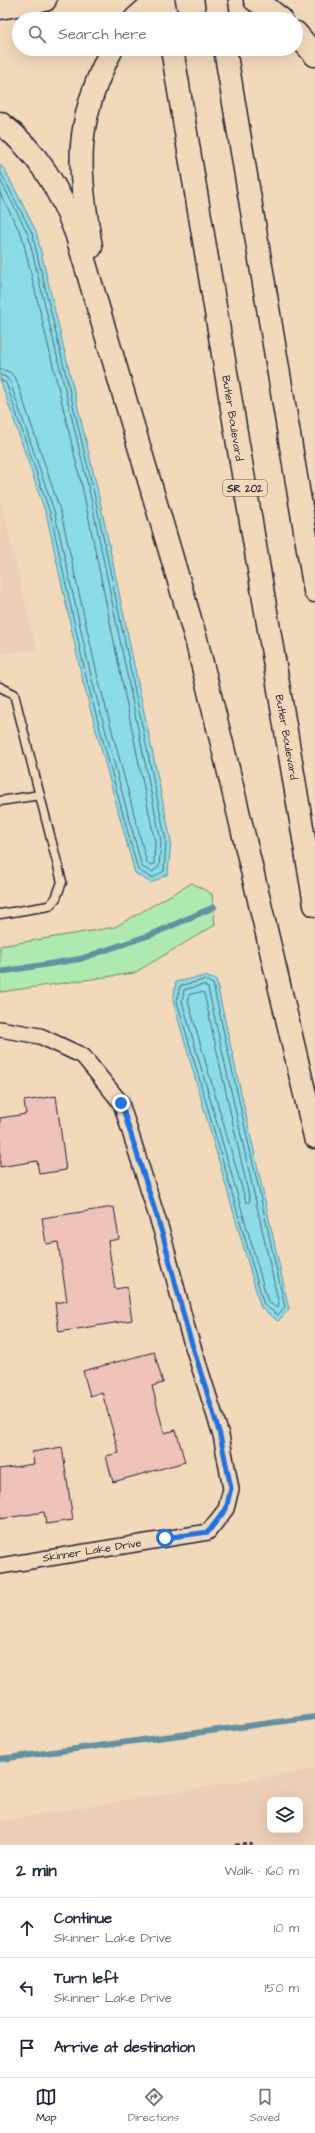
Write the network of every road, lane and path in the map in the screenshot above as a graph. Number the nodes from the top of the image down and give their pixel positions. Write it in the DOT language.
graph roads {
  1 [pos="45,0"];
  2 [pos="156,0"];
  3 [pos="163,0"];
  4 [pos="216,0"];
  5 [pos="255,0"];
  6 [pos="0,8"];
  7 [pos="143,12"];
  8 [pos="165,12"];
  9 [pos="218,12"];
  10 [pos="273,12"];
  11 [pos="303,41"];
  12 [pos="315,55"];
  13 [pos="108,56"];
  14 [pos="173,56"];
  15 [pos="226,56"];
  16 [pos="0,124"];
  17 [pos="105,327"];
  18 [pos="315,591"];
  19 [pos="0,687"];
  20 [pos="40,795"];
  21 [pos="0,801"];
  22 [pos="315,905"];
  23 [pos="0,914"];
  24 [pos="0,1029"];
  25 [pos="315,1137"];
  26 [pos="0,1566"];
  27 [pos="235,1845"];
  28 [pos="253,1845"];
  1 -- 6 [label="main road"];
  2 -- 7 [label="main road"];
  3 -- 8 [label="main road"];
  4 -- 9 [label="main road"];
  5 -- 10 [label="main road"];
  11 -- 12 [label="main road"];
  13 -- 17 [label="main road"];
  14 -- 22 [label="main road, Butler Boulevard / SR 202"];
  15 -- 18 [label="main road"];
  16 -- 17 [label="main road"];
  17 -- 25 [label="main road"];
  19 -- 20 [label="lane"];
  20 -- 21 [label="lane"];
  20 -- 23 [label="lane"];
  24 -- 26 [label="street, Skinner Lake Drive"];
  27 -- 28 [label="path"];
}
